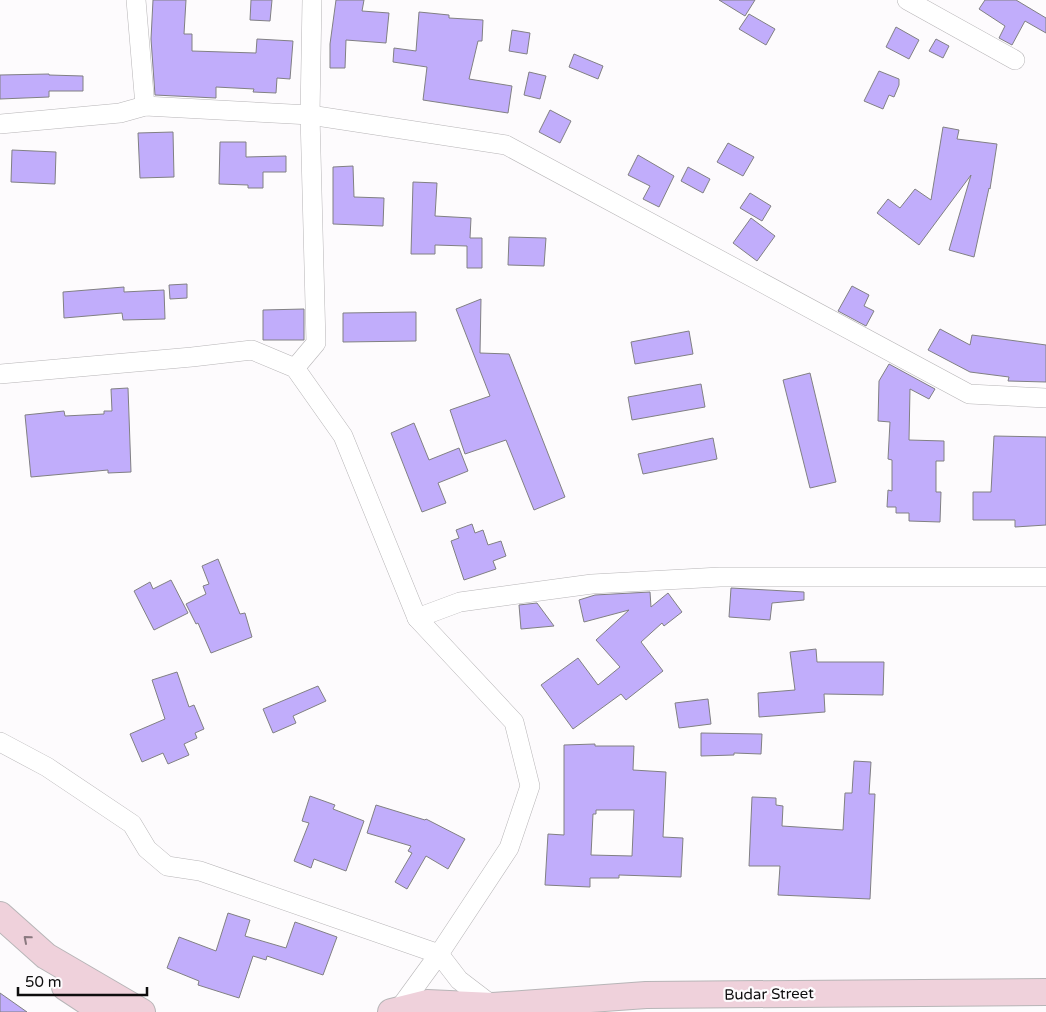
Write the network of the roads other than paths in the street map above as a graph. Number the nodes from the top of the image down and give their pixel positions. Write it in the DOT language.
graph roads {
  1 [pos="136,0"];
  2 [pos="312,0"];
  3 [pos="913,1"];
  4 [pos="1015,60"];
  5 [pos="146,106"];
  6 [pos="310,115"];
  7 [pos="0,124"];
  8 [pos="295,368"];
  9 [pos="0,374"];
  10 [pos="1046,398"];
  11 [pos="1046,577"];
  12 [pos="417,618"];
  13 [pos="0,742"];
  14 [pos="0,915"];
  15 [pos="0,939"];
  16 [pos="439,954"];
  17 [pos="1046,992"];
  18 [pos="486,1009"];
  19 [pos="395,1011"];
  20 [pos="103,1012"];
  21 [pos="142,1012"];
  1 -- 5 [label="street"];
  2 -- 6 [label="street"];
  3 -- 4 [label="street"];
  5 -- 6 [label="street"];
  5 -- 7 [label="street"];
  6 -- 8 [label="street"];
  6 -- 10 [label="street"];
  8 -- 9 [label="street"];
  8 -- 12 [label="street"];
  11 -- 12 [label="street"];
  12 -- 16 [label="street"];
  13 -- 16 [label="street"];
  21 -- 14 [label="main road, one-way"];
  15 -- 20 [label="main road"];
  16 -- 18 [label="street"];
  16 -- 19 [label="street"];
  17 -- 18 [label="main road, Budar Street"];
  18 -- 19 [label="main road, Budar Street"];
}
